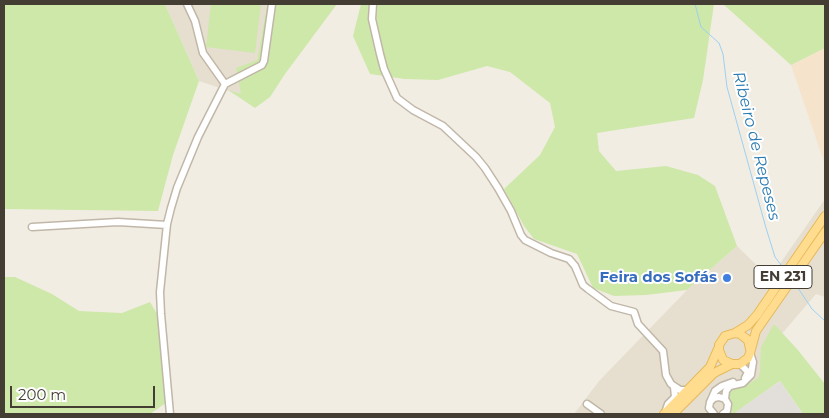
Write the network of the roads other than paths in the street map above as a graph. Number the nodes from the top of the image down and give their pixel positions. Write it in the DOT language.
graph roads {
  1 [pos="187,4"];
  2 [pos="272,4"];
  3 [pos="373,4"];
  4 [pos="224,84"];
  5 [pos="825,216"];
  6 [pos="167,225"];
  7 [pos="32,227"];
  8 [pos="825,232"];
  9 [pos="735,333"];
  10 [pos="719,345"];
  11 [pos="750,351"];
  12 [pos="736,364"];
  13 [pos="674,387"];
  14 [pos="688,390"];
  15 [pos="725,399"];
  16 [pos="711,400"];
  17 [pos="587,404"];
  18 [pos="708,411"];
  19 [pos="729,411"];
  20 [pos="170,414"];
  21 [pos="601,414"];
  22 [pos="664,414"];
  23 [pos="673,414"];
  24 [pos="714,414"];
  25 [pos="723,414"];
  1 -- 4 [label="street"];
  2 -- 4 [label="street"];
  3 -- 13 [label="street"];
  4 -- 6 [label="street"];
  5 -- 9 [label="main road, EN 231"];
  6 -- 7 [label="street"];
  6 -- 20 [label="street"];
  8 -- 11 [label="main road, EN 231"];
  9 -- 10 [label="main road, EN 231"];
  9 -- 11 [label="main road"];
  10 -- 12 [label="main road"];
  10 -- 14 [label="main road, EN 231"];
  11 -- 12 [label="main road, EN 231"];
  11 -- 15 [label="street"];
  12 -- 16 [label="street"];
  12 -- 23 [label="main road, EN 231"];
  13 -- 14 [label="street"];
  13 -- 22 [label="street"];
  14 -- 22 [label="main road, EN 231"];
  15 -- 16 [label="street"];
  15 -- 19 [label="street"];
  16 -- 18 [label="street"];
  17 -- 21 [label="street"];
  18 -- 24 [label="street"];
  19 -- 25 [label="street"];
}
